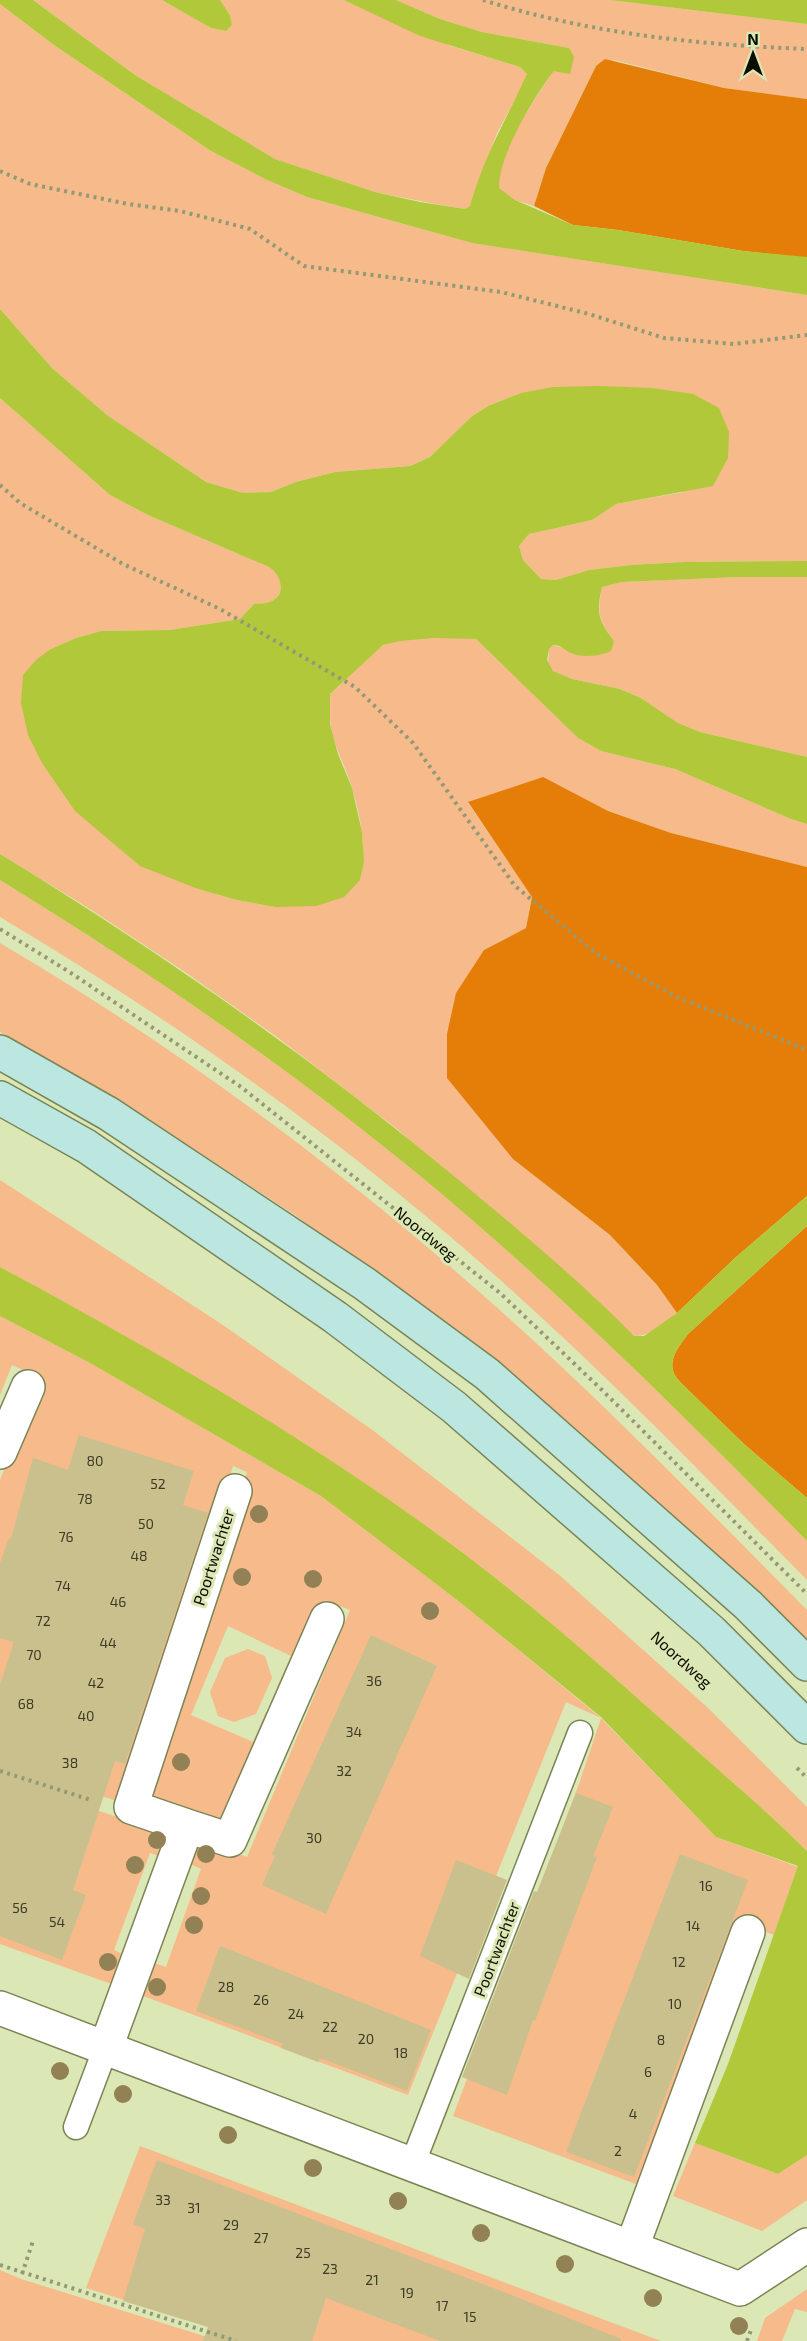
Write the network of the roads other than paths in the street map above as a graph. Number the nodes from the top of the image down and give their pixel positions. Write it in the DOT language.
graph roads {
  1 [pos="0,1052"];
  2 [pos="0,1098"];
  3 [pos="28,1387"];
  4 [pos="0,1452"];
  5 [pos="235,1491"];
  6 [pos="327,1619"];
  7 [pos="807,1664"];
  8 [pos="807,1727"];
  9 [pos="580,1733"];
  10 [pos="187,1826"];
  11 [pos="748,1932"];
  12 [pos="0,2008"];
  13 [pos="105,2049"];
  14 [pos="76,2127"];
  15 [pos="412,2165"];
  16 [pos="807,2245"];
  17 [pos="632,2247"];
  1 -- 7 [label="main road"];
  2 -- 8 [label="main road"];
  3 -- 4 [label="street"];
  5 -- 10 [label="street, Poortwachter"];
  6 -- 10 [label="street"];
  9 -- 15 [label="lane, Poortwachter"];
  10 -- 13 [label="street"];
  11 -- 17 [label="street"];
  12 -- 13 [label="street"];
  13 -- 14 [label="lane"];
  13 -- 15 [label="street"];
  15 -- 17 [label="street"];
  16 -- 17 [label="street"];
}
